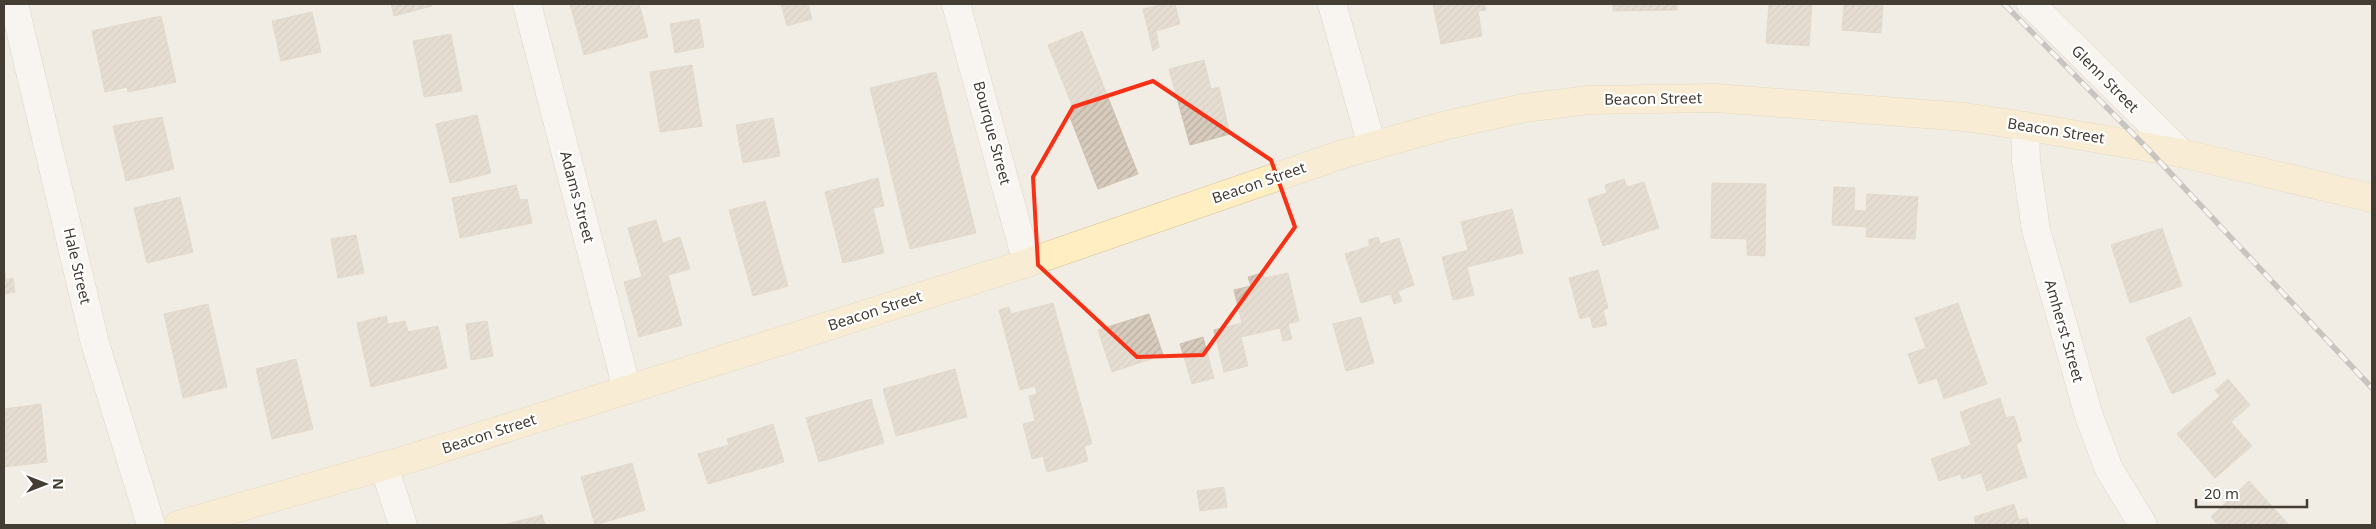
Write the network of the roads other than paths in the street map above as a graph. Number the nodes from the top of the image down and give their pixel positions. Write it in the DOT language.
graph roads {
  1 [pos="14,4"];
  2 [pos="527,4"];
  3 [pos="956,4"];
  4 [pos="1332,4"];
  5 [pos="2031,4"];
  6 [pos="2025,126"];
  7 [pos="1372,146"];
  8 [pos="2181,153"];
  9 [pos="2372,198"];
  10 [pos="1027,262"];
  11 [pos="627,389"];
  12 [pos="384,466"];
  13 [pos="151,525"];
  14 [pos="178,525"];
  15 [pos="403,525"];
  16 [pos="2143,525"];
  1 -- 13 [label="street, Hale Street"];
  2 -- 11 [label="street, Adams Street"];
  3 -- 10 [label="street, Bourque Street"];
  4 -- 7 [label="street"];
  5 -- 8 [label="street, Glenn Street"];
  6 -- 7 [label="main road, Beacon Street"];
  6 -- 8 [label="main road, Beacon Street"];
  6 -- 16 [label="street, Amherst Street"];
  7 -- 10 [label="main road, Beacon Street"];
  8 -- 9 [label="main road, Beacon Street"];
  10 -- 11 [label="main road, Beacon Street"];
  11 -- 12 [label="main road, Beacon Street"];
  12 -- 14 [label="main road, Beacon Street"];
  12 -- 15 [label="street"];
}
